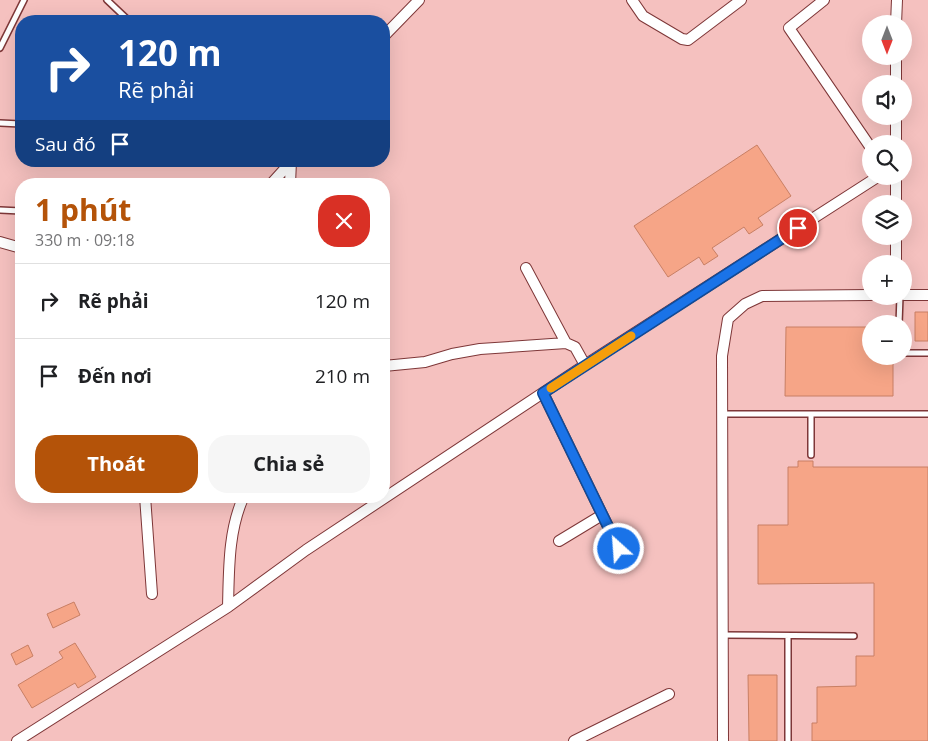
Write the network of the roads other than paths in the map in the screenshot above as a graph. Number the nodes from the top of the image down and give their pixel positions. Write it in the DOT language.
graph roads {
  1 [pos="24,0"];
  2 [pos="107,0"];
  3 [pos="419,0"];
  4 [pos="632,0"];
  5 [pos="741,0"];
  6 [pos="824,0"];
  7 [pos="897,0"];
  8 [pos="16,15"];
  9 [pos="123,15"];
  10 [pos="896,15"];
  11 [pos="15,18"];
  12 [pos="390,30"];
  13 [pos="0,48"];
  14 [pos="0,124"];
  15 [pos="15,124"];
  16 [pos="862,135"];
  17 [pos="286,167"];
  18 [pos="276,178"];
  19 [pos="865,185"];
  20 [pos="0,210"];
  21 [pos="15,211"];
  22 [pos="0,242"];
  23 [pos="15,246"];
  24 [pos="526,268"];
  25 [pos="862,295"];
  26 [pos="912,295"];
  27 [pos="928,295"];
  28 [pos="566,344"];
  29 [pos="928,352"];
  30 [pos="912,353"];
  31 [pos="390,365"];
  32 [pos="585,365"];
  33 [pos="543,393"];
  34 [pos="722,414"];
  35 [pos="812,414"];
  36 [pos="928,414"];
  37 [pos="810,455"];
  38 [pos="390,494"];
  39 [pos="146,503"];
  40 [pos="241,503"];
  41 [pos="377,503"];
  42 [pos="602,515"];
  43 [pos="559,541"];
  44 [pos="619,549"];
  45 [pos="152,594"];
  46 [pos="228,607"];
  47 [pos="723,635"];
  48 [pos="788,636"];
  49 [pos="854,636"];
  50 [pos="668,694"];
  51 [pos="17,741"];
  52 [pos="574,741"];
  53 [pos="723,741"];
  54 [pos="788,741"];
  1 -- 8 [label="lane"];
  2 -- 9 [label="lane"];
  3 -- 12 [label="street"];
  4 -- 5 [label="street"];
  6 -- 16 [label="street"];
  7 -- 10 [label="street"];
  11 -- 13 [label="lane"];
  14 -- 15 [label="lane"];
  17 -- 18 [label="street"];
  19 -- 32 [label="street"];
  20 -- 21 [label="lane"];
  22 -- 23 [label="street"];
  24 -- 28 [label="street"];
  25 -- 34 [label="street"];
  26 -- 27 [label="street"];
  28 -- 31 [label="street"];
  28 -- 32 [label="street"];
  29 -- 30 [label="lane"];
  32 -- 33 [label="street"];
  33 -- 38 [label="street"];
  33 -- 42 [label="street"];
  34 -- 35 [label="lane"];
  34 -- 47 [label="street"];
  35 -- 36 [label="lane"];
  35 -- 37 [label="lane"];
  39 -- 45 [label="street"];
  40 -- 46 [label="street"];
  41 -- 46 [label="street"];
  42 -- 43 [label="street"];
  42 -- 44 [label="street"];
  46 -- 51 [label="street"];
  47 -- 48 [label="lane"];
  47 -- 53 [label="street"];
  48 -- 49 [label="lane"];
  48 -- 54 [label="lane"];
  50 -- 52 [label="street"];
}
